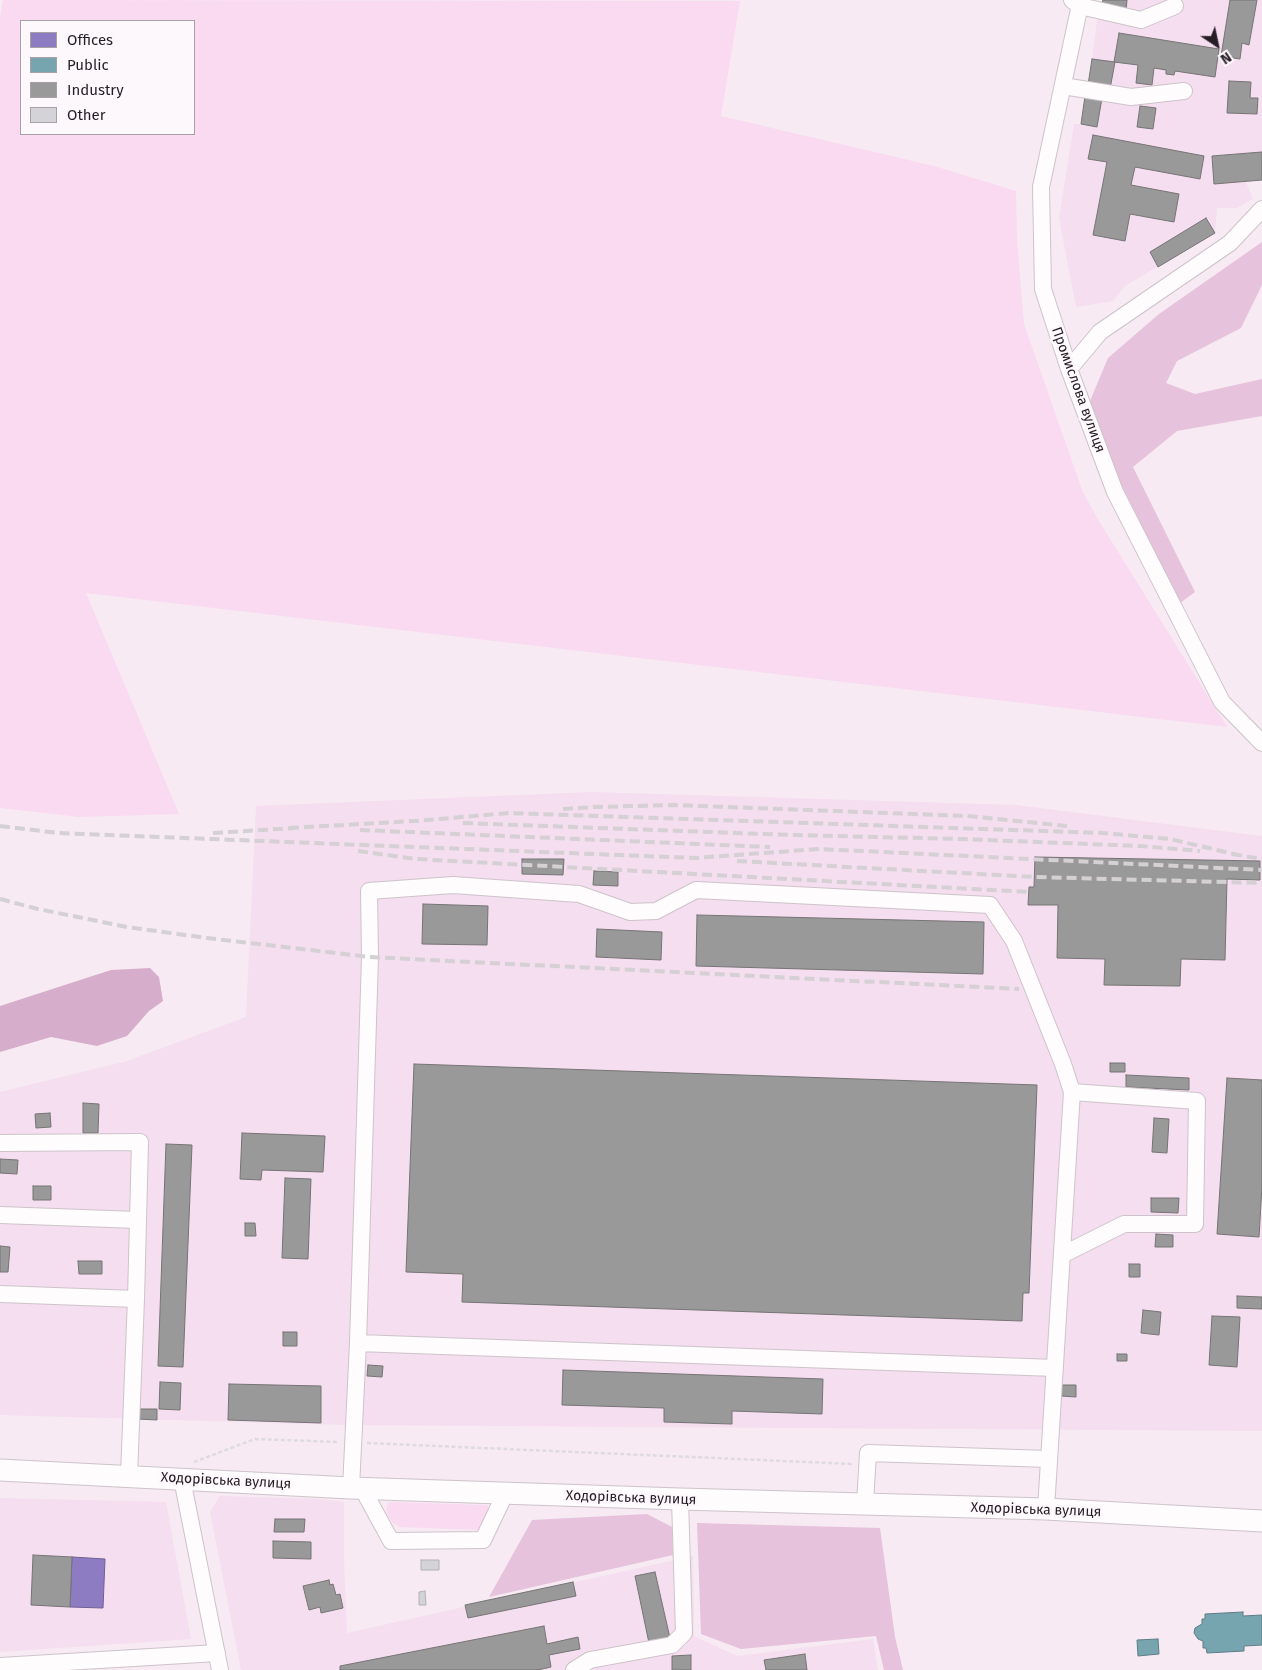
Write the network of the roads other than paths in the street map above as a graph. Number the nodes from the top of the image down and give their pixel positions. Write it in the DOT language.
graph roads {
  1 [pos="1078,2"];
  2 [pos="1176,6"];
  3 [pos="1062,86"];
  4 [pos="1184,91"];
  5 [pos="1262,209"];
  6 [pos="1069,369"];
  7 [pos="1262,743"];
  8 [pos="1072,1092"];
  9 [pos="0,1143"];
  10 [pos="0,1215"];
  11 [pos="138,1220"];
  12 [pos="1062,1255"];
  13 [pos="0,1294"];
  14 [pos="136,1300"];
  15 [pos="358,1343"];
  16 [pos="1055,1368"];
  17 [pos="1049,1459"];
  18 [pos="0,1470"];
  19 [pos="188,1470"];
  20 [pos="129,1475"];
  21 [pos="356,1488"];
  22 [pos="505,1494"];
  23 [pos="680,1499"];
  24 [pos="865,1503"];
  25 [pos="1046,1509"];
  26 [pos="1262,1521"];
  27 [pos="217,1652"];
  28 [pos="0,1666"];
  29 [pos="220,1670"];
  30 [pos="574,1670"];
  1 -- 2 [label="street"];
  1 -- 3 [label="street, Промислова вулиця"];
  3 -- 4 [label="street"];
  3 -- 6 [label="street, Промислова вулиця"];
  5 -- 6 [label="street"];
  6 -- 7 [label="street, Промислова вулиця"];
  8 -- 12 [label="street"];
  8 -- 12 [label="street"];
  8 -- 15 [label="street"];
  9 -- 11 [label="street"];
  10 -- 11 [label="street"];
  11 -- 14 [label="street"];
  12 -- 16 [label="street"];
  13 -- 14 [label="street"];
  14 -- 20 [label="street"];
  15 -- 16 [label="street"];
  15 -- 21 [label="street"];
  16 -- 17 [label="street"];
  17 -- 24 [label="street"];
  17 -- 25 [label="street"];
  18 -- 20 [label="main road, Ходорівська вулиця"];
  19 -- 20 [label="main road, Ходорівська вулиця"];
  19 -- 21 [label="main road, Ходорівська вулиця"];
  19 -- 27 [label="street"];
  21 -- 22 [label="main road, Ходорівська вулиця"];
  21 -- 22 [label="street"];
  22 -- 23 [label="main road, Ходорівська вулиця"];
  23 -- 24 [label="main road, Ходорівська вулиця"];
  23 -- 30 [label="street"];
  24 -- 25 [label="main road, Ходорівська вулиця"];
  25 -- 26 [label="main road, Ходорівська вулиця"];
  27 -- 28 [label="street"];
  27 -- 29 [label="street"];
}
